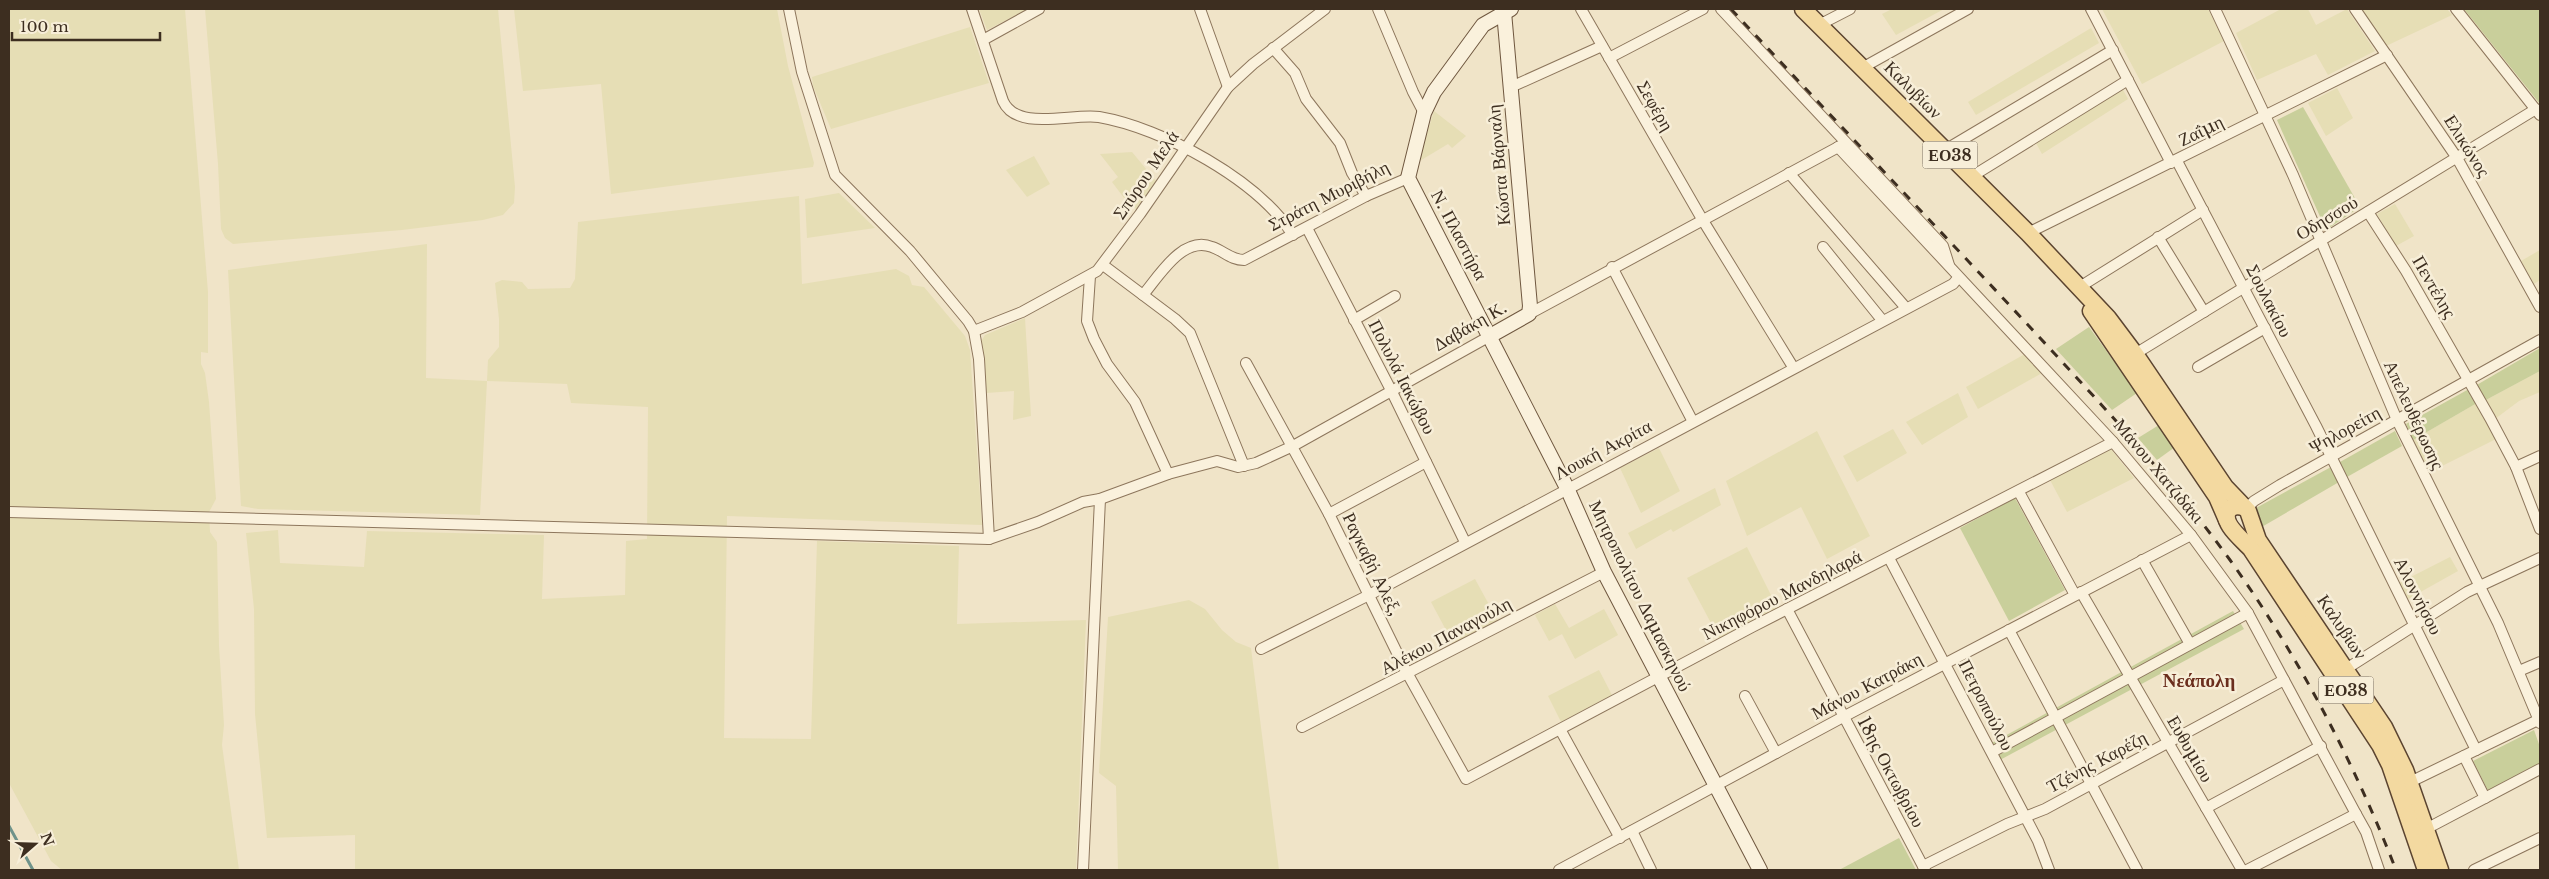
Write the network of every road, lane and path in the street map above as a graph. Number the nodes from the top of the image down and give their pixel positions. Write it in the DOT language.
graph roads {
  1 [pos="789,9"];
  2 [pos="972,9"];
  3 [pos="1039,9"];
  4 [pos="1200,9"];
  5 [pos="1325,9"];
  6 [pos="1378,9"];
  7 [pos="1581,9"];
  8 [pos="1704,9"];
  9 [pos="1721,9"];
  10 [pos="1803,9"];
  11 [pos="1850,9"];
  12 [pos="1968,9"];
  13 [pos="2092,9"];
  14 [pos="2215,9"];
  15 [pos="2355,9"];
  16 [pos="2456,9"];
  17 [pos="1508,11"];
  18 [pos="1819,25"];
  19 [pos="983,40"];
  20 [pos="1602,46"];
  21 [pos="1274,48"];
  22 [pos="2113,50"];
  23 [pos="2387,55"];
  24 [pos="1609,58"];
  25 [pos="1862,68"];
  26 [pos="2128,80"];
  27 [pos="1228,87"];
  28 [pos="1511,87"];
  29 [pos="2538,112"];
  30 [pos="1424,113"];
  31 [pos="2266,116"];
  32 [pos="1841,144"];
  33 [pos="1185,149"];
  34 [pos="1945,150"];
  35 [pos="2456,158"];
  36 [pos="2174,162"];
  37 [pos="1789,173"];
  38 [pos="1972,177"];
  39 [pos="1408,178"];
  40 [pos="1366,196"];
  41 [pos="2203,210"];
  42 [pos="2368,212"];
  43 [pos="1702,219"];
  44 [pos="1307,228"];
  45 [pos="2028,233"];
  46 [pos="1293,235"];
  47 [pos="2158,238"];
  48 [pos="2321,241"];
  49 [pos="1823,247"];
  50 [pos="1103,265"];
  51 [pos="1612,267"];
  52 [pos="1090,276"];
  53 [pos="1958,278"];
  54 [pos="2078,288"];
  55 [pos="2244,288"];
  56 [pos="1143,295"];
  57 [pos="1395,296"];
  58 [pos="2540,307"];
  59 [pos="1906,308"];
  60 [pos="2204,312"];
  61 [pos="1529,314"];
  62 [pos="1354,320"];
  63 [pos="1882,320"];
  64 [pos="2265,328"];
  65 [pos="974,331"];
  66 [pos="1490,336"];
  67 [pos="2540,340"];
  68 [pos="2135,354"];
  69 [pos="1246,363"];
  70 [pos="1793,367"];
  71 [pos="2198,367"];
  72 [pos="2469,380"];
  73 [pos="1392,392"];
  74 [pos="1692,420"];
  75 [pos="2397,420"];
  76 [pos="2113,442"];
  77 [pos="1293,446"];
  78 [pos="2331,456"];
  79 [pos="2540,456"];
  80 [pos="1426,462"];
  81 [pos="1244,466"];
  82 [pos="2516,466"];
  83 [pos="1168,474"];
  84 [pos="1567,488"];
  85 [pos="2019,492"];
  86 [pos="1100,499"];
  87 [pos="9,512"];
  88 [pos="2247,512"];
  89 [pos="1329,514"];
  90 [pos="2229,524"];
  91 [pos="2540,529"];
  92 [pos="2191,535"];
  93 [pos="989,539"];
  94 [pos="1465,542"];
  95 [pos="1889,558"];
  96 [pos="2540,558"];
  97 [pos="2142,560"];
  98 [pos="1604,572"];
  99 [pos="2479,585"];
  100 [pos="2078,593"];
  101 [pos="1369,595"];
  102 [pos="1787,609"];
  103 [pos="2248,613"];
  104 [pos="2414,625"];
  105 [pos="2009,630"];
  106 [pos="2190,644"];
  107 [pos="1261,649"];
  108 [pos="2540,662"];
  109 [pos="1946,663"];
  110 [pos="2346,669"];
  111 [pos="2519,671"];
  112 [pos="1408,674"];
  113 [pos="2130,677"];
  114 [pos="1659,679"];
  115 [pos="2284,680"];
  116 [pos="1745,696"];
  117 [pos="1844,716"];
  118 [pos="2056,718"];
  119 [pos="2540,720"];
  120 [pos="1302,727"];
  121 [pos="1561,731"];
  122 [pos="2168,742"];
  123 [pos="2321,746"];
  124 [pos="2476,750"];
  125 [pos="1992,752"];
  126 [pos="1776,753"];
  127 [pos="2464,756"];
  128 [pos="2540,769"];
  129 [pos="1466,779"];
  130 [pos="2091,784"];
  131 [pos="2404,785"];
  132 [pos="1715,786"];
  133 [pos="2485,798"];
  134 [pos="2206,808"];
  135 [pos="2356,814"];
  136 [pos="2026,817"];
  137 [pos="2426,829"];
  138 [pos="1632,831"];
  139 [pos="1620,838"];
  140 [pos="2540,838"];
  141 [pos="1924,868"];
  142 [pos="1083,870"];
  143 [pos="1559,870"];
  144 [pos="1652,870"];
  145 [pos="1760,870"];
  146 [pos="2049,870"];
  147 [pos="2137,870"];
  148 [pos="2242,870"];
  149 [pos="2247,870"];
  150 [pos="2379,870"];
  151 [pos="2426,870"];
  152 [pos="2440,870"];
  153 [pos="2474,870"];
  1 -- 65 [label="street"];
  2 -- 19 [label="street"];
  3 -- 19 [label="street"];
  4 -- 27 [label="street"];
  5 -- 21 [label="street, Σπύρου Μελά"];
  6 -- 30 [label="street"];
  7 -- 20 [label="street, Σεφέρη"];
  8 -- 24 [label="street"];
  9 -- 32 [label="street, Μάνου Χατζιδάκι"];
  10 -- 18 [label="main road, Καλυβίων / ΕΟ38"];
  11 -- 18 [label="street"];
  12 -- 25 [label="street"];
  13 -- 22 [label="street, Σουλακίου"];
  14 -- 31 [label="street, Απελευθέρωσης"];
  15 -- 23 [label="street, Ελικώνος"];
  16 -- 29 [label="street"];
  17 -- 28 [label="street, Κώστα Βάρναλη"];
  17 -- 30 [label="street, Στράτη Μυριβήλη"];
  18 -- 25 [label="main road, Καλυβίων / ΕΟ38"];
  19 -- 33 [label="street"];
  20 -- 24 [label="street, Σεφέρη"];
  20 -- 28 [label="street"];
  21 -- 27 [label="street, Σπύρου Μελά"];
  21 -- 40 [label="street"];
  22 -- 26 [label="street, Σουλακίου"];
  22 -- 34 [label="street"];
  23 -- 31 [label="street, Ζαΐμη"];
  23 -- 35 [label="street, Ελικώνος"];
  24 -- 43 [label="street, Σεφέρη"];
  25 -- 34 [label="main road, Καλυβίων / ΕΟ38"];
  26 -- 36 [label="street, Σουλακίου"];
  26 -- 38 [label="street"];
  27 -- 33 [label="street, Σπύρου Μελά"];
  28 -- 61 [label="street, Κώστα Βάρναλη"];
  29 -- 35 [label="street, Οδησσού"];
  30 -- 39 [label="street, Στράτη Μυριβήλη"];
  31 -- 36 [label="street, Ζαΐμη"];
  31 -- 48 [label="street, Απελευθέρωσης"];
  32 -- 37 [label="street, Δαβάκη Κ."];
  32 -- 53 [label="street, Μάνου Χατζιδάκι"];
  33 -- 46 [label="street"];
  33 -- 50 [label="street, Σπύρου Μελά"];
  34 -- 38 [label="main road, Καλυβίων / ΕΟ38"];
  35 -- 42 [label="street, Οδησσού"];
  35 -- 58 [label="street, Ελικώνος"];
  36 -- 41 [label="street, Σουλακίου"];
  36 -- 45 [label="street, Ζαΐμη"];
  37 -- 43 [label="street, Δαβάκη Κ."];
  37 -- 59 [label="street"];
  38 -- 45 [label="main road, Καλυβίων / ΕΟ38"];
  39 -- 40 [label="street, Στράτη Μυριβήλη"];
  39 -- 66 [label="street, Ν. Πλαστήρα"];
  40 -- 44 [label="street, Στράτη Μυριβήλη"];
  41 -- 47 [label="street"];
  41 -- 55 [label="street, Σουλακίου"];
  42 -- 48 [label="street, Οδησσού"];
  42 -- 72 [label="street, Πεντέλης"];
  43 -- 51 [label="street, Δαβάκη Κ."];
  43 -- 70 [label="street, Σεφέρη"];
  44 -- 46 [label="street, Στράτη Μυριβήλη"];
  44 -- 62 [label="street, Πολυλά Ιακώβου"];
  45 -- 54 [label="main road, Καλυβίων / ΕΟ38"];
  46 -- 56 [label="street, Στράτη Μυριβήλη"];
  47 -- 54 [label="street"];
  47 -- 60 [label="street"];
  48 -- 55 [label="street, Οδησσού"];
  48 -- 75 [label="street, Απελευθέρωσης"];
  49 -- 63 [label="street"];
  50 -- 52 [label="street, Σπύρου Μελά"];
  50 -- 56 [label="street"];
  51 -- 61 [label="street, Δαβάκη Κ."];
  51 -- 74 [label="street"];
  52 -- 65 [label="street, Σπύρου Μελά"];
  52 -- 83 [label="street"];
  53 -- 59 [label="street, Λουκή Ακρίτα"];
  53 -- 76 [label="street, Μάνου Χατζιδάκι"];
  54 -- 68 [label="main road, Καλυβίων / ΕΟ38"];
  54 -- 90 [label="main road, Καλυβίων / ΕΟ38"];
  55 -- 60 [label="street, Οδησσού"];
  55 -- 64 [label="street, Σουλακίου"];
  56 -- 81 [label="street"];
  57 -- 62 [label="street"];
  59 -- 63 [label="street, Λουκή Ακρίτα"];
  60 -- 68 [label="street, Οδησσού"];
  61 -- 66 [label="street, Δαβάκη Κ."];
  62 -- 73 [label="street, Πολυλά Ιακώβου"];
  63 -- 70 [label="street, Λουκή Ακρίτα"];
  64 -- 71 [label="street"];
  64 -- 78 [label="street, Σουλακίου"];
  65 -- 93 [label="street"];
  66 -- 73 [label="street, Δαβάκη Κ."];
  66 -- 84 [label="street, Μητροπολίτου Δαμασκηνού"];
  67 -- 72 [label="street, Ψηλορείτη"];
  68 -- 88 [label="main road, Καλυβίων / ΕΟ38"];
  69 -- 77 [label="street, Ραγκαβή Αλεξ,"];
  70 -- 74 [label="street, Λουκή Ακρίτα"];
  72 -- 75 [label="street, Ψηλορείτη"];
  72 -- 82 [label="street, Πεντέλης"];
  73 -- 77 [label="street, Δαβάκη Κ."];
  73 -- 80 [label="street, Πολυλά Ιακώβου"];
  74 -- 84 [label="street, Λουκή Ακρίτα"];
  75 -- 78 [label="street, Ψηλορείτη"];
  75 -- 99 [label="street, Απελευθέρωσης"];
  76 -- 85 [label="street, Νικηφόρου Μανδηλαρά"];
  76 -- 92 [label="street, Μάνου Χατζιδάκι"];
  77 -- 81 [label="street, Δαβάκη Κ."];
  77 -- 89 [label="street, Ραγκαβή Αλεξ,"];
  78 -- 88 [label="street, Ψηλορείτη"];
  78 -- 104 [label="street, Αλοννήσου"];
  79 -- 82 [label="street"];
  80 -- 89 [label="street"];
  80 -- 94 [label="street, Πολυλά Ιακώβου"];
  81 -- 83 [label="street"];
  82 -- 91 [label="street, Πεντέλης"];
  83 -- 86 [label="street"];
  84 -- 94 [label="street, Λουκή Ακρίτα"];
  84 -- 98 [label="street, Μητροπολίτου Δαμασκηνού"];
  85 -- 95 [label="street, Νικηφόρου Μανδηλαρά"];
  85 -- 100 [label="street, Ευθυμίου"];
  86 -- 93 [label="street"];
  86 -- 142 [label="street"];
  87 -- 93 [label="street"];
  88 -- 90 [label="main road"];
  88 -- 110 [label="main road, Καλυβίων / ΕΟ38"];
  89 -- 101 [label="street, Ραγκαβή Αλεξ,"];
  90 -- 131 [label="main road, Καλυβίων / ΕΟ38"];
  92 -- 97 [label="street, Μάνου Κατράκη"];
  92 -- 103 [label="street, Μάνου Χατζιδάκι"];
  94 -- 101 [label="street, Λουκή Ακρίτα"];
  95 -- 102 [label="street, Νικηφόρου Μανδηλαρά"];
  95 -- 109 [label="street, Πετροπούλου"];
  96 -- 99 [label="street"];
  97 -- 100 [label="street, Μάνου Κατράκη"];
  97 -- 106 [label="street"];
  98 -- 112 [label="street, Αλέκου Παναγούλη"];
  98 -- 114 [label="street, Μητροπολίτου Δαμασκηνού"];
  99 -- 104 [label="street"];
  99 -- 111 [label="street, Απελευθέρωσης"];
  100 -- 105 [label="street, Μάνου Κατράκη"];
  100 -- 113 [label="street, Ευθυμίου"];
  101 -- 107 [label="street, Λουκή Ακρίτα"];
  101 -- 112 [label="street, Ραγκαβή Αλεξ,"];
  102 -- 114 [label="street, Νικηφόρου Μανδηλαρά"];
  102 -- 117 [label="street, 18ης Οκτωβρίου"];
  103 -- 106 [label="street"];
  103 -- 115 [label="street, Μάνου Χατζιδάκι"];
  104 -- 110 [label="street"];
  104 -- 124 [label="street, Αλοννήσου"];
  105 -- 109 [label="street, Μάνου Κατράκη"];
  105 -- 118 [label="street"];
  106 -- 113 [label="street"];
  108 -- 111 [label="street"];
  109 -- 117 [label="street, Μάνου Κατράκη"];
  109 -- 125 [label="street, Πετροπούλου"];
  110 -- 131 [label="main road, Καλυβίων / ΕΟ38"];
  111 -- 119 [label="street, Απελευθέρωσης"];
  112 -- 120 [label="street, Αλέκου Παναγούλη"];
  112 -- 129 [label="street, Ραγκαβή Αλεξ,"];
  113 -- 118 [label="street"];
  113 -- 122 [label="street, Ευθυμίου"];
  114 -- 121 [label="street, Νικηφόρου Μανδηλαρά"];
  114 -- 132 [label="street, Μητροπολίτου Δαμασκηνού"];
  115 -- 122 [label="street, Τζένης Καρέζη"];
  115 -- 123 [label="street, Μάνου Χατζιδάκι"];
  116 -- 126 [label="street"];
  117 -- 126 [label="street, Μάνου Κατράκη"];
  117 -- 141 [label="street, 18ης Οκτωβρίου"];
  118 -- 125 [label="street"];
  118 -- 130 [label="street"];
  119 -- 124 [label="street"];
  121 -- 129 [label="street, Νικηφόρου Μανδηλαρά"];
  121 -- 139 [label="street"];
  122 -- 130 [label="street, Τζένης Καρέζη"];
  122 -- 134 [label="street, Ευθυμίου"];
  123 -- 134 [label="street"];
  123 -- 135 [label="street, Μάνου Χατζιδάκι"];
  124 -- 127 [label="street"];
  125 -- 136 [label="street, Πετροπούλου"];
  126 -- 132 [label="street, Μάνου Κατράκη"];
  127 -- 131 [label="street"];
  127 -- 133 [label="street"];
  128 -- 133 [label="street"];
  130 -- 136 [label="street, Τζένης Καρέζη"];
  130 -- 147 [label="street"];
  131 -- 137 [label="main road, Καλυβίων / ΕΟ38"];
  131 -- 151 [label="main road, Καλυβίων / ΕΟ38"];
  132 -- 138 [label="street, Μάνου Κατράκη"];
  132 -- 145 [label="street, Μητροπολίτου Δαμασκηνού"];
  133 -- 137 [label="street"];
  134 -- 148 [label="street, Ευθυμίου"];
  135 -- 149 [label="street"];
  135 -- 150 [label="street, Μάνου Χατζιδάκι"];
  136 -- 141 [label="street, Τζένης Καρέζη"];
  136 -- 146 [label="street, Πετροπούλου"];
  137 -- 152 [label="main road, Καλυβίων / ΕΟ38"];
  138 -- 139 [label="street, Μάνου Κατράκη"];
  138 -- 144 [label="street"];
  139 -- 143 [label="street, Μάνου Κατράκη"];
  140 -- 153 [label="street"];
}
